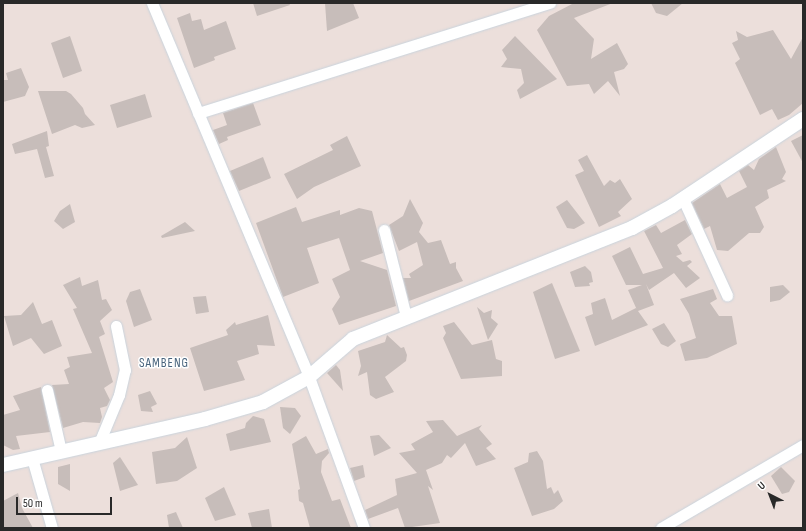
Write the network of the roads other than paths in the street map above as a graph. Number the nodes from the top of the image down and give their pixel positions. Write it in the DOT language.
graph roads {
  1 [pos="152,3"];
  2 [pos="550,3"];
  3 [pos="198,113"];
  4 [pos="803,119"];
  5 [pos="683,199"];
  6 [pos="384,230"];
  7 [pos="727,295"];
  8 [pos="406,316"];
  9 [pos="116,326"];
  10 [pos="309,377"];
  11 [pos="47,390"];
  12 [pos="99,443"];
  13 [pos="803,445"];
  14 [pos="61,451"];
  15 [pos="32,458"];
  16 [pos="3,465"];
  17 [pos="52,528"];
  18 [pos="364,528"];
  19 [pos="661,528"];
  1 -- 3 [label="street"];
  2 -- 3 [label="street"];
  3 -- 10 [label="street"];
  4 -- 5 [label="street"];
  5 -- 7 [label="street"];
  5 -- 8 [label="street"];
  6 -- 8 [label="street"];
  8 -- 10 [label="street"];
  9 -- 12 [label="street"];
  10 -- 12 [label="street"];
  10 -- 18 [label="street"];
  11 -- 14 [label="street"];
  12 -- 14 [label="street"];
  13 -- 19 [label="street"];
  14 -- 15 [label="street"];
  15 -- 16 [label="street"];
  15 -- 17 [label="street"];
}
